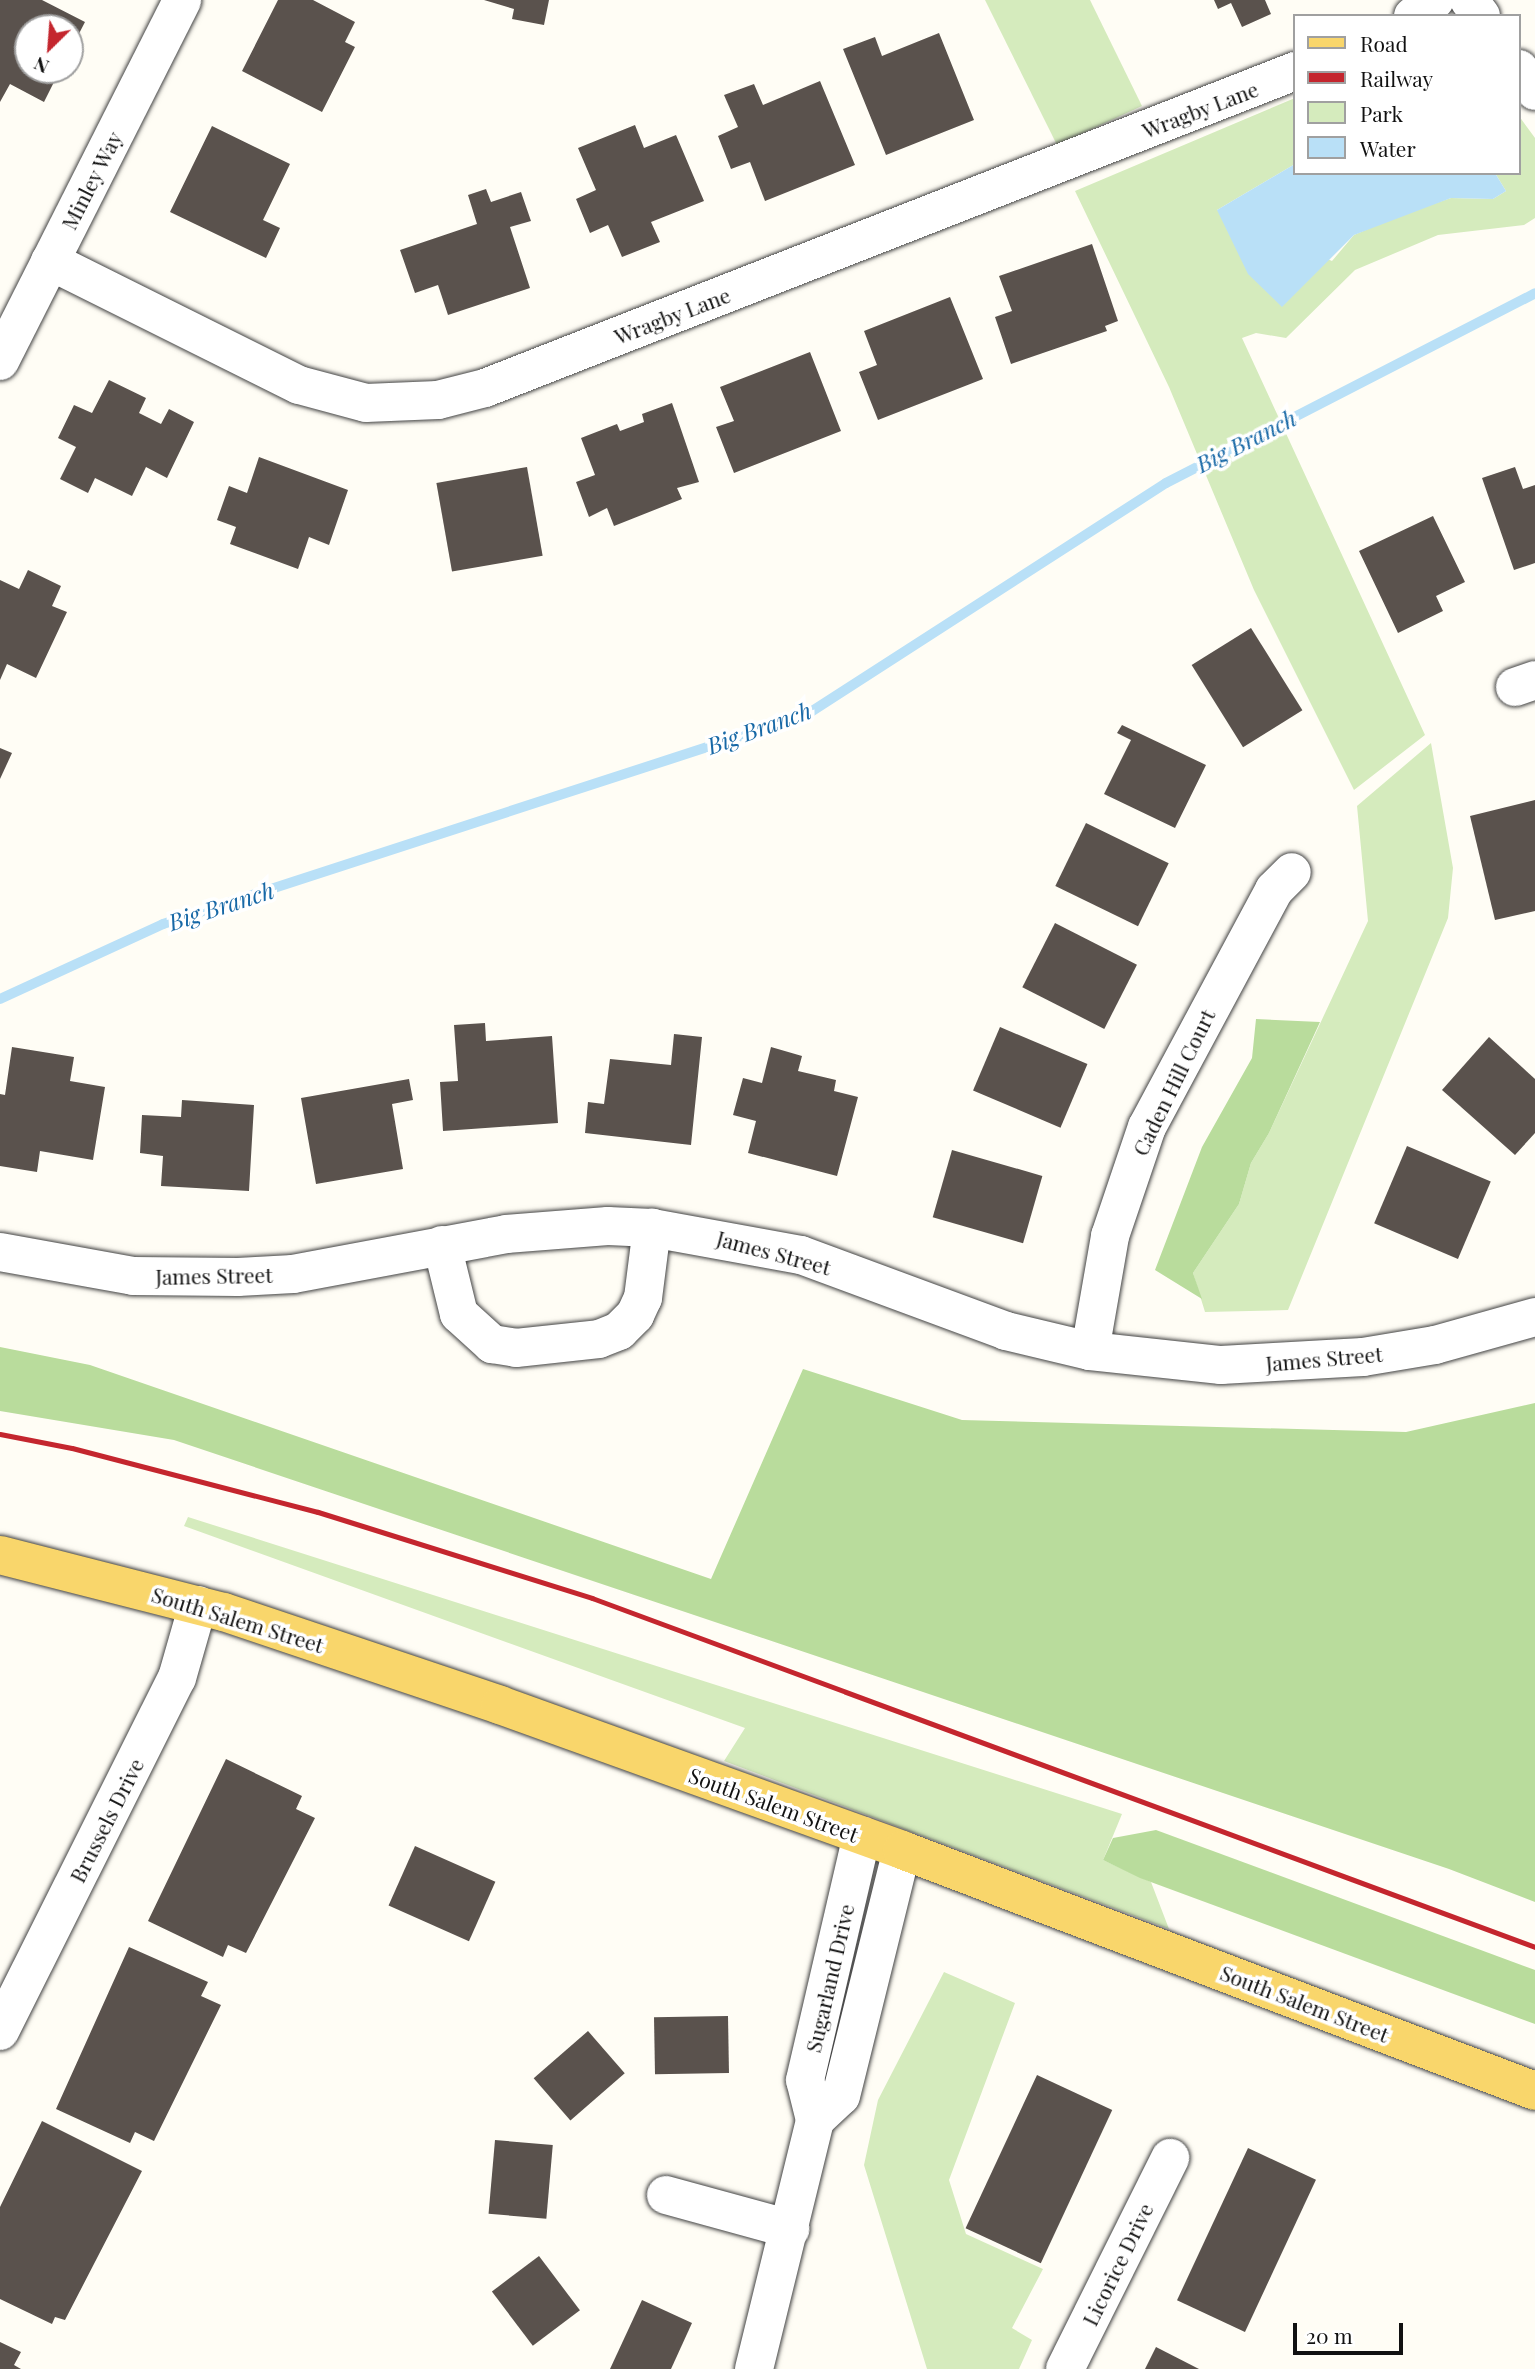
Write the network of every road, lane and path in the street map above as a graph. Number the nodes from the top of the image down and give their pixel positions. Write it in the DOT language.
graph roads {
  1 [pos="182,0"];
  2 [pos="1434,0"];
  3 [pos="1416,14"];
  4 [pos="1294,71"];
  5 [pos="1521,72"];
  6 [pos="1535,91"];
  7 [pos="50,261"];
  8 [pos="0,362"];
  9 [pos="1292,872"];
  10 [pos="652,1228"];
  11 [pos="442,1245"];
  12 [pos="0,1252"];
  13 [pos="1535,1317"];
  14 [pos="1090,1351"];
  15 [pos="0,1555"];
  16 [pos="198,1605"];
  17 [pos="862,1836"];
  18 [pos="902,1850"];
  19 [pos="0,2031"];
  20 [pos="1535,2091"];
  21 [pos="816,2120"];
  22 [pos="1170,2158"];
  23 [pos="666,2195"];
  24 [pos="790,2229"];
  25 [pos="754,2369"];
  26 [pos="1065,2369"];
  1 -- 7 [label="street, Minley Way"];
  2 -- 3 [label="street"];
  4 -- 7 [label="street, Wragby Lane"];
  5 -- 6 [label="street"];
  7 -- 8 [label="street, Minley Way"];
  9 -- 14 [label="street, Caden Hill Court"];
  10 -- 11 [label="street, James Street"];
  10 -- 11 [label="street"];
  10 -- 14 [label="street, James Street"];
  11 -- 12 [label="street, James Street"];
  13 -- 14 [label="street, James Street"];
  15 -- 16 [label="main road, South Salem Street"];
  16 -- 17 [label="main road, South Salem Street"];
  16 -- 19 [label="street, Brussels Drive"];
  17 -- 18 [label="main road, South Salem Street"];
  17 -- 21 [label="street, Sugarland Drive"];
  18 -- 20 [label="main road, South Salem Street"];
  18 -- 21 [label="street, Sugarland Drive"];
  21 -- 24 [label="street, Sugarland Drive"];
  22 -- 26 [label="street, Licorice Drive"];
  23 -- 24 [label="street"];
  24 -- 25 [label="street, Sugarland Drive"];
}
